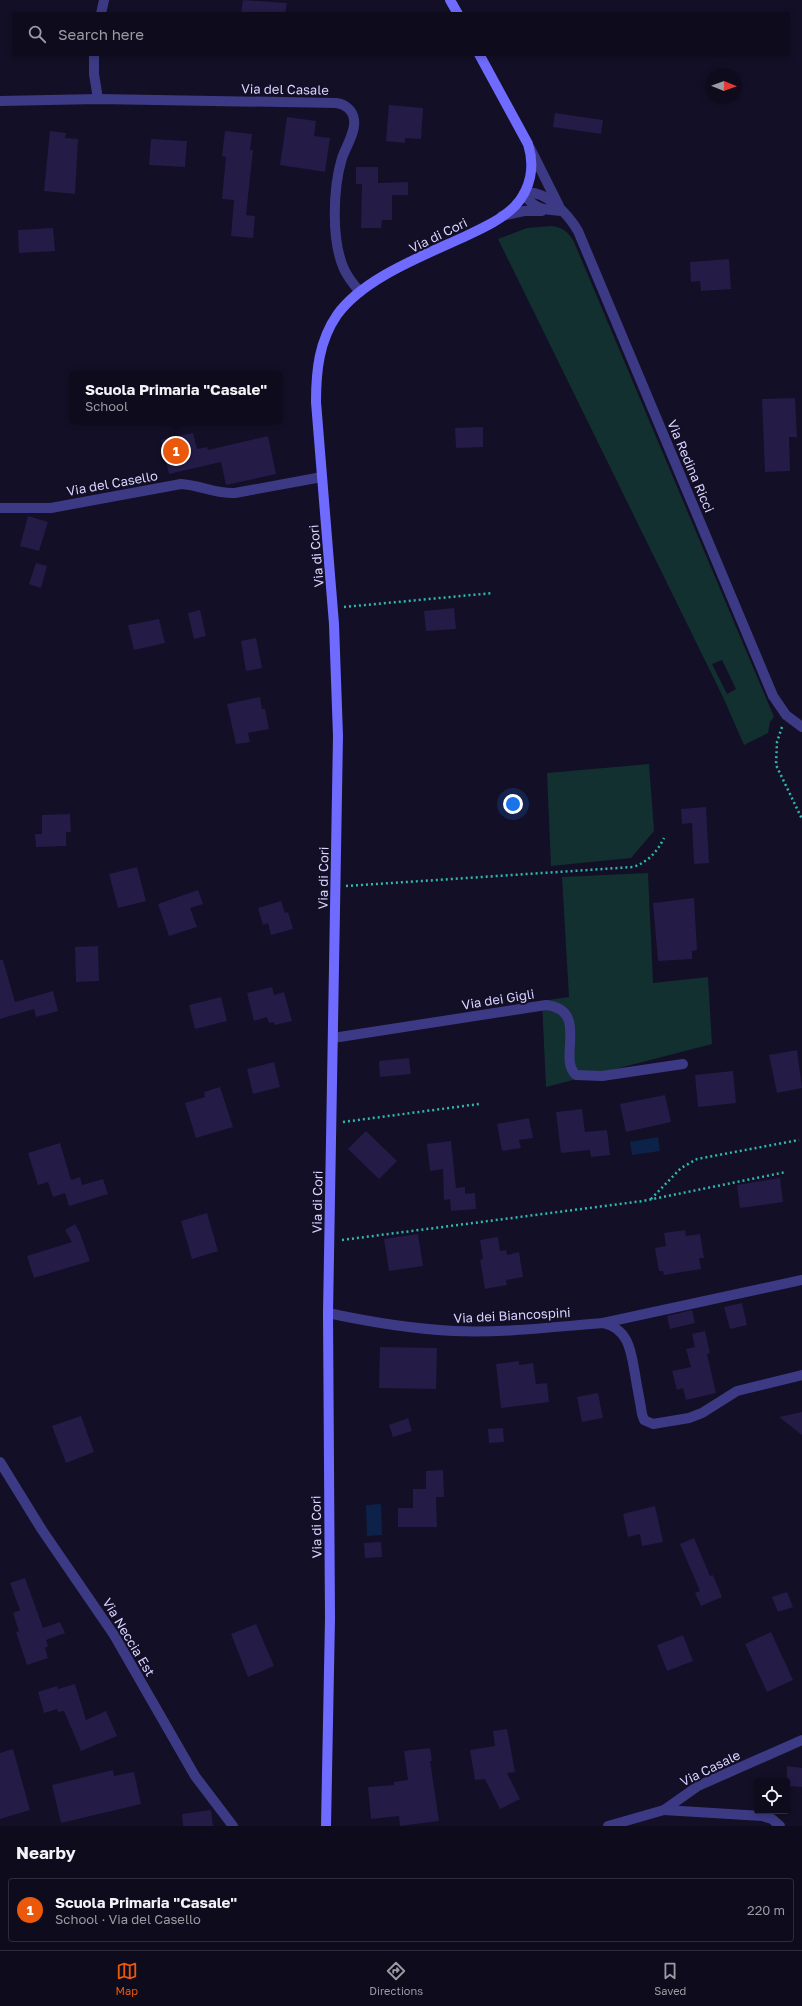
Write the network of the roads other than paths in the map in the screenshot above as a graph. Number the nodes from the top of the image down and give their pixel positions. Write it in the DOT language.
graph roads {
  1 [pos="104,0"];
  2 [pos="450,0"];
  3 [pos="101,12"];
  4 [pos="457,12"];
  5 [pos="94,56"];
  6 [pos="481,56"];
  7 [pos="98,99"];
  8 [pos="0,101"];
  9 [pos="528,144"];
  10 [pos="524,193"];
  11 [pos="546,210"];
  12 [pos="561,211"];
  13 [pos="502,216"];
  14 [pos="360,292"];
  15 [pos="322,477"];
  16 [pos="0,508"];
  17 [pos="802,727"];
  18 [pos="333,1038"];
  19 [pos="682,1064"];
  20 [pos="802,1280"];
  21 [pos="328,1313"];
  22 [pos="603,1323"];
  23 [pos="802,1375"];
  24 [pos="0,1462"];
  25 [pos="802,1740"];
  26 [pos="664,1810"];
  27 [pos="622,1824"];
  28 [pos="233,1826"];
  29 [pos="326,1826"];
  30 [pos="608,1826"];
  31 [pos="780,1826"];
  1 -- 3 [label="street"];
  2 -- 4 [label="main road"];
  5 -- 7 [label="street"];
  6 -- 9 [label="main road, Via di Cori"];
  7 -- 8 [label="street, Via del Casale"];
  7 -- 14 [label="street, Via del Casale"];
  9 -- 10 [label="main road, Via di Cori"];
  9 -- 12 [label="street"];
  10 -- 11 [label="street"];
  10 -- 12 [label="street"];
  10 -- 13 [label="main road, Via di Cori"];
  11 -- 12 [label="street"];
  11 -- 13 [label="street"];
  12 -- 17 [label="street, Via Redina Ricci"];
  13 -- 14 [label="main road, Via di Cori"];
  14 -- 15 [label="main road, Via di Cori"];
  15 -- 16 [label="street, Via del Casello"];
  15 -- 18 [label="main road, Via di Cori"];
  18 -- 19 [label="street, Via dei Gigli"];
  18 -- 21 [label="main road, Via di Cori"];
  20 -- 22 [label="street, Via dei Biancospini"];
  21 -- 22 [label="street, Via dei Biancospini"];
  21 -- 29 [label="main road, Via di Cori"];
  22 -- 23 [label="street, Via dei Biancospini"];
  24 -- 28 [label="street, Via Neccia Est"];
  25 -- 26 [label="street, Via Casale"];
  26 -- 27 [label="street, Via Casale"];
  26 -- 31 [label="street"];
  27 -- 30 [label="street, Via Casale"];
}
